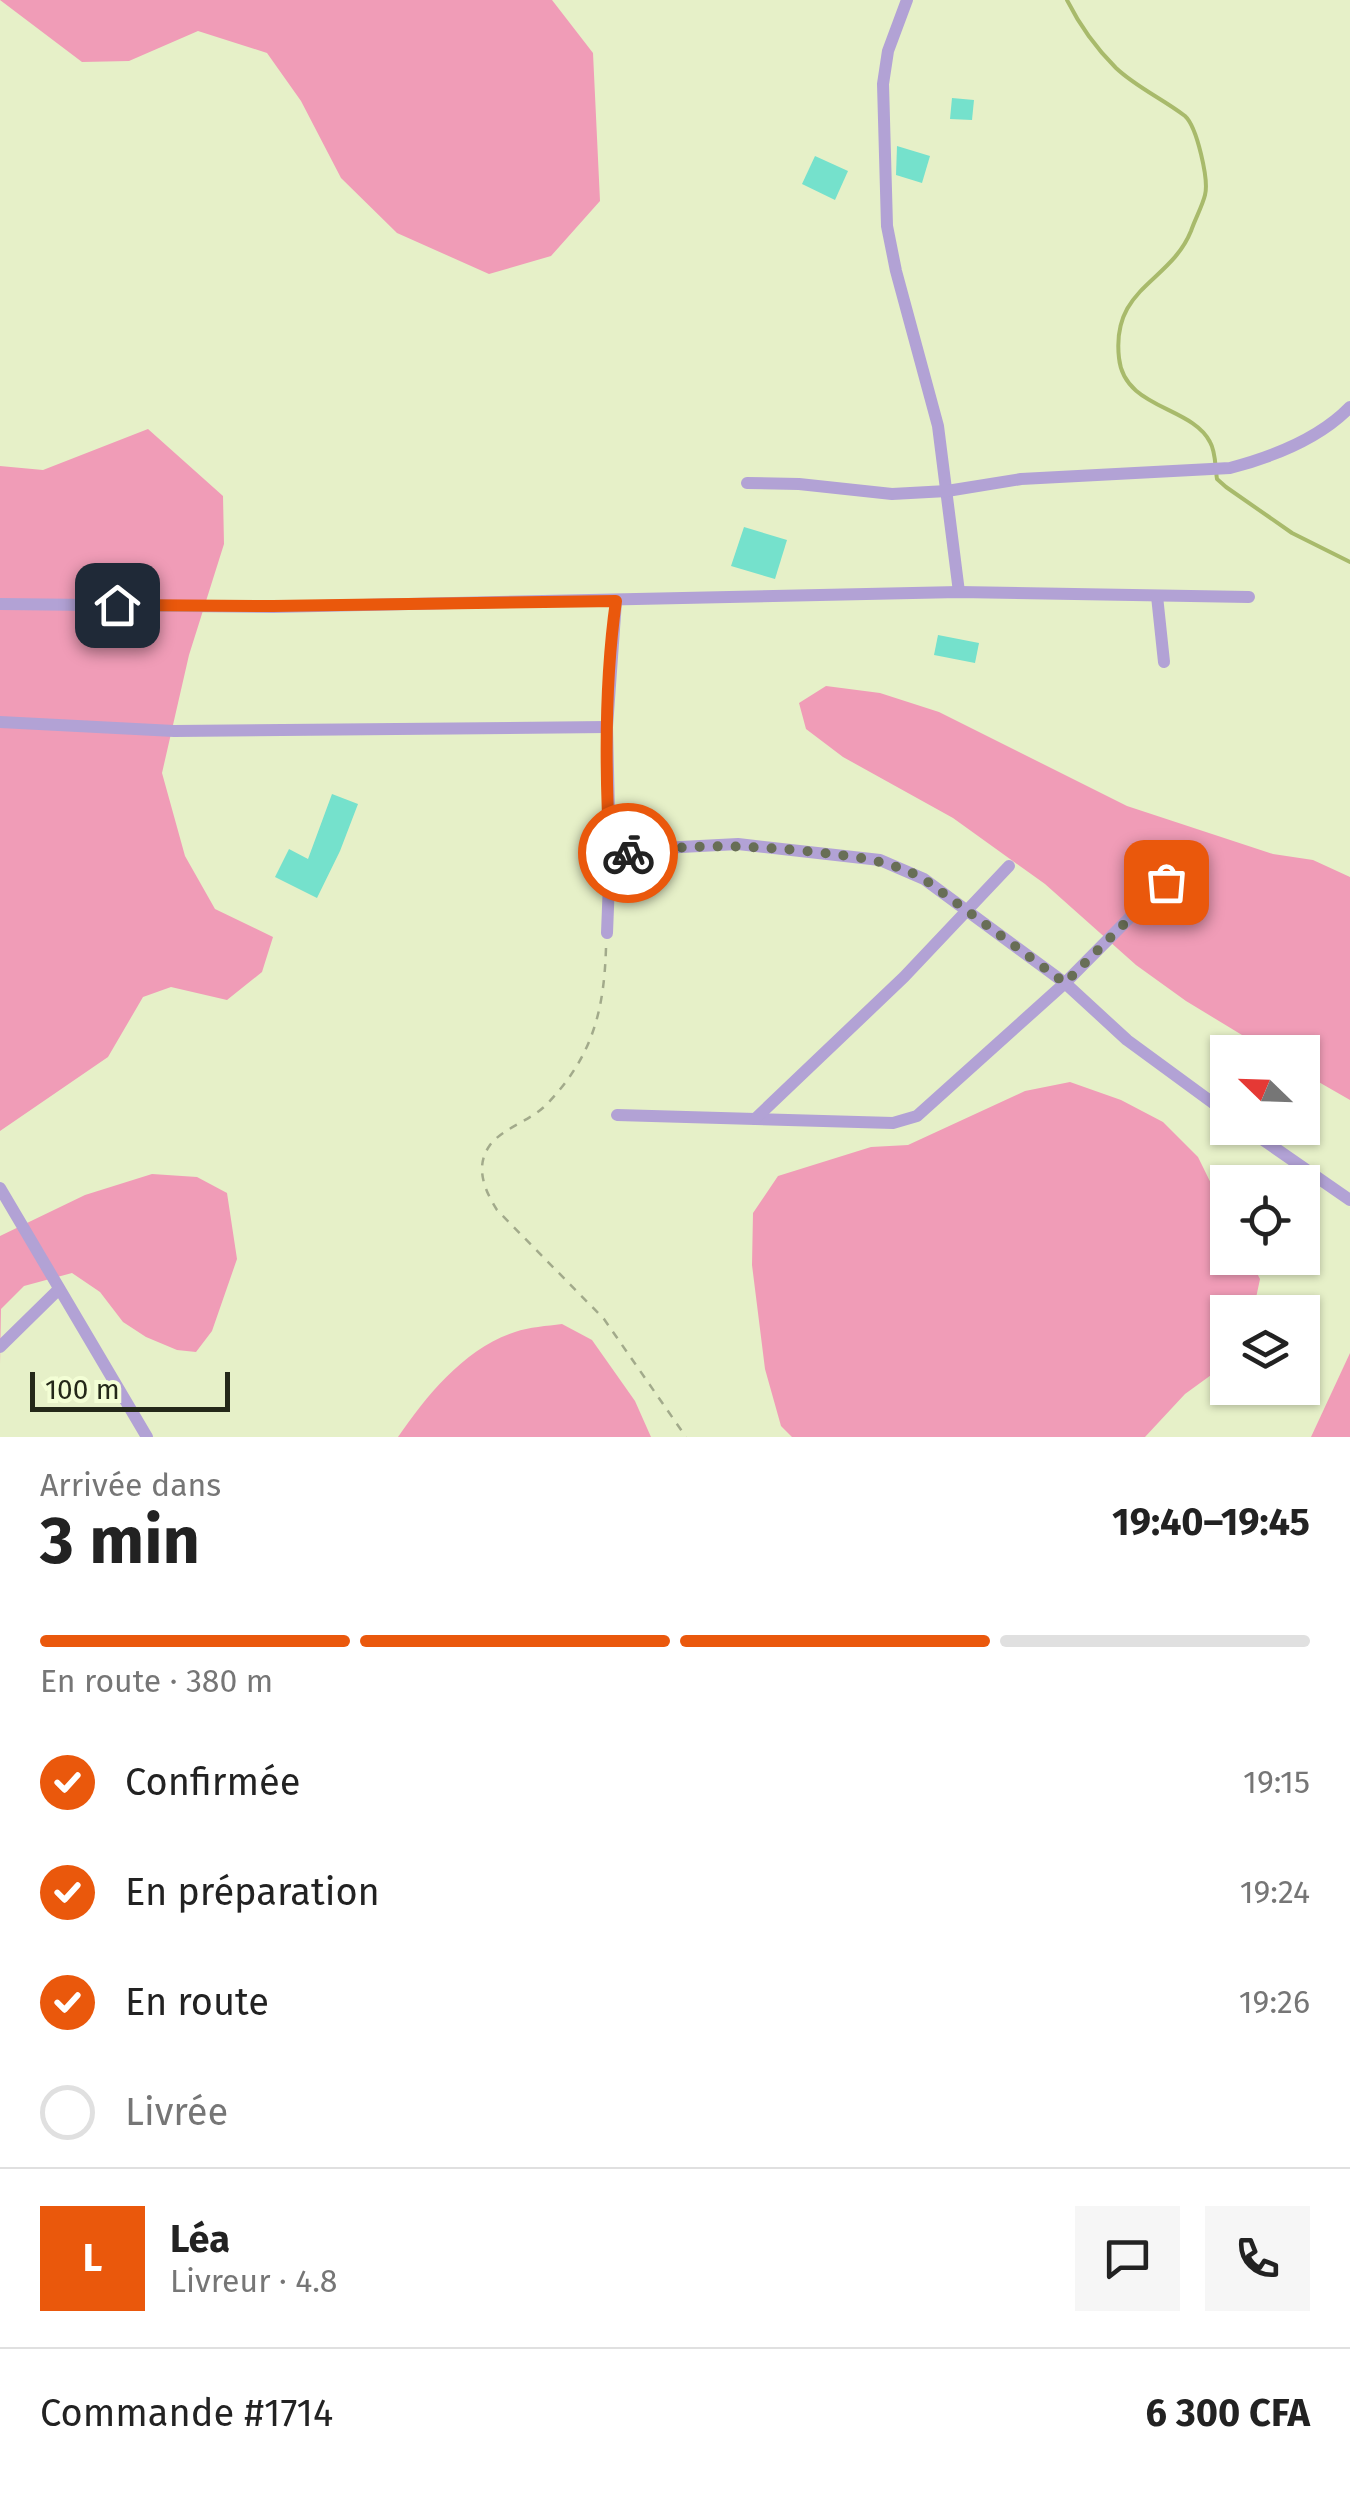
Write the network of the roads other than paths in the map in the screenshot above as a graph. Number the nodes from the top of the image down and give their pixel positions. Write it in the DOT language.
graph roads {
  1 [pos="907,0"];
  2 [pos="1350,407"];
  3 [pos="747,484"];
  4 [pos="948,491"];
  5 [pos="959,592"];
  6 [pos="1157,596"];
  7 [pos="1248,597"];
  8 [pos="616,601"];
  9 [pos="0,604"];
  10 [pos="1164,662"];
  11 [pos="0,722"];
  12 [pos="607,727"];
  13 [pos="610,856"];
  14 [pos="1009,866"];
  15 [pos="1166,882"];
  16 [pos="968,911"];
  17 [pos="607,933"];
  18 [pos="1065,983"];
  19 [pos="1210,1101"];
  20 [pos="617,1115"];
  21 [pos="755,1119"];
  22 [pos="1271,1145"];
  23 [pos="0,1188"];
  24 [pos="1350,1200"];
  25 [pos="59,1289"];
  26 [pos="0,1347"];
  27 [pos="147,1437"];
  1 -- 4 [label="street"];
  2 -- 4 [label="street"];
  3 -- 4 [label="street"];
  4 -- 5 [label="street"];
  5 -- 6 [label="street"];
  5 -- 8 [label="street"];
  6 -- 7 [label="street"];
  6 -- 10 [label="street"];
  8 -- 9 [label="street"];
  8 -- 12 [label="street"];
  11 -- 12 [label="street"];
  12 -- 13 [label="street"];
  13 -- 16 [label="street"];
  13 -- 17 [label="street"];
  14 -- 16 [label="street"];
  15 -- 18 [label="street"];
  16 -- 18 [label="street"];
  16 -- 21 [label="street"];
  18 -- 19 [label="street"];
  18 -- 21 [label="street"];
  20 -- 21 [label="street"];
  22 -- 24 [label="street"];
  23 -- 25 [label="street"];
  25 -- 26 [label="street"];
  25 -- 27 [label="street"];
}
